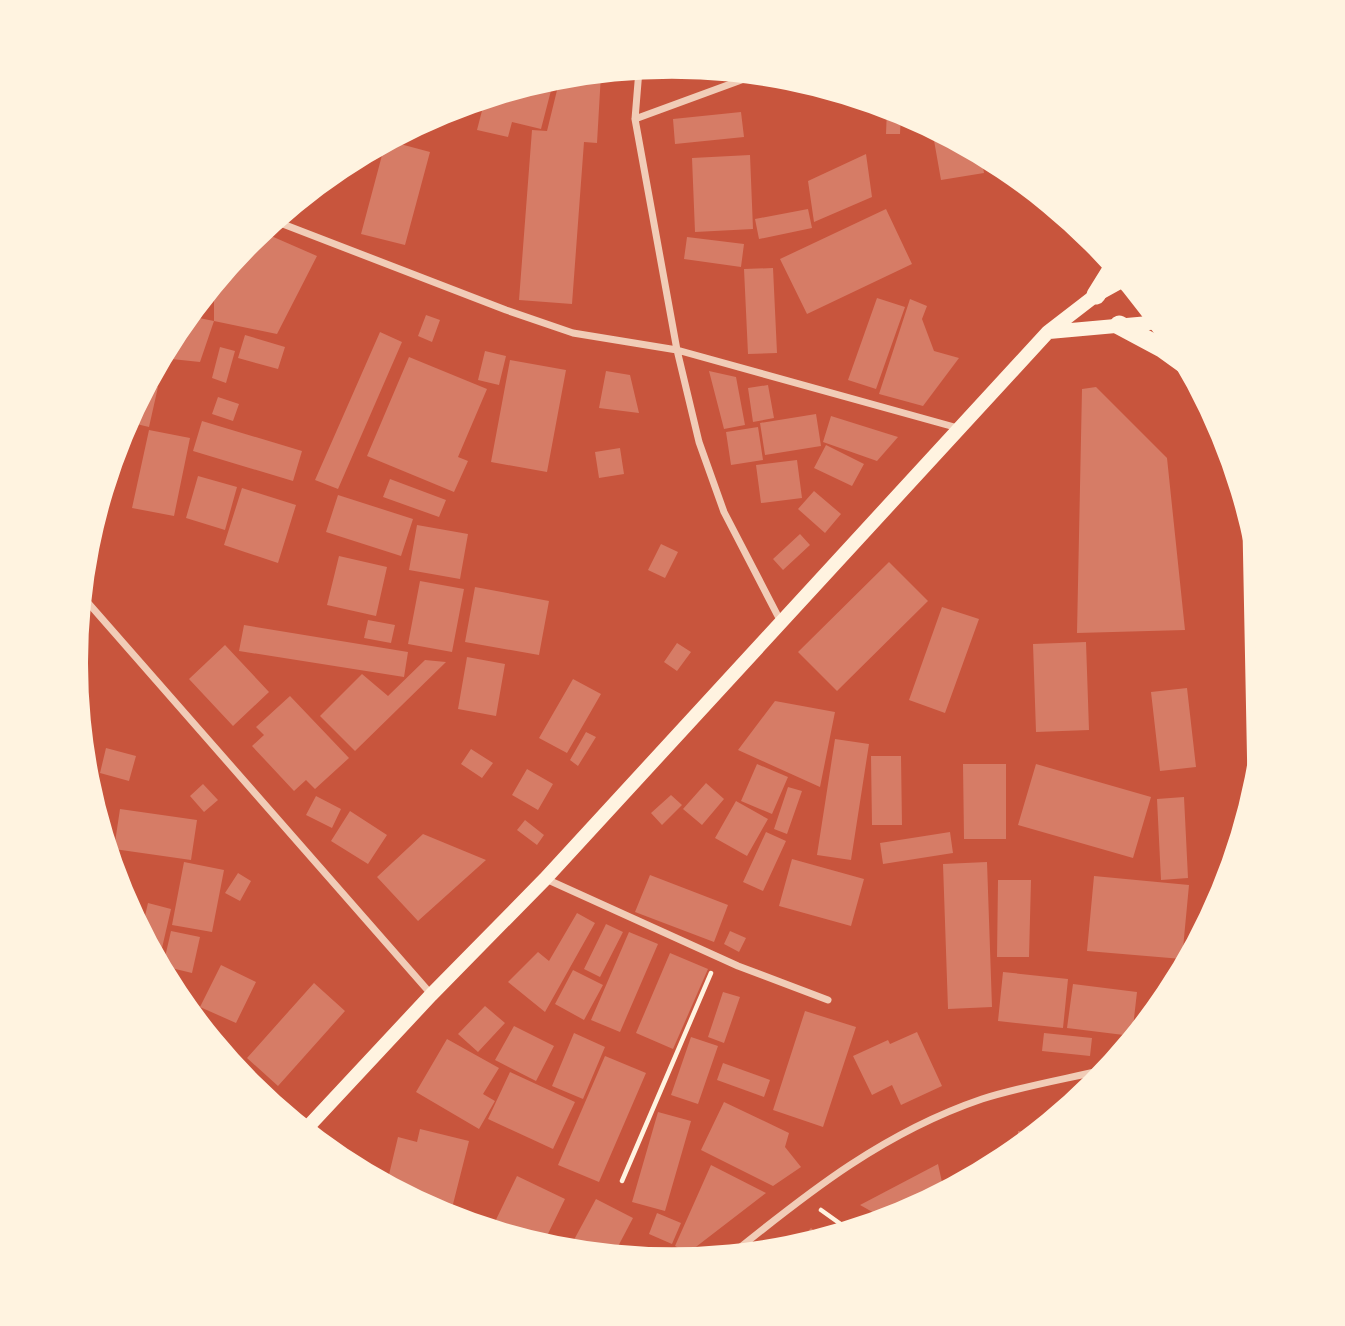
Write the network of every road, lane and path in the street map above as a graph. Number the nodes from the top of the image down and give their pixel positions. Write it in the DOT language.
graph roads {
  1 [pos="638,80"];
  2 [pos="735,82"];
  3 [pos="635,119"];
  4 [pos="286,225"];
  5 [pos="1109,274"];
  6 [pos="1117,284"];
  7 [pos="1096,295"];
  8 [pos="1147,323"];
  9 [pos="1119,325"];
  10 [pos="1048,332"];
  11 [pos="677,350"];
  12 [pos="1166,351"];
  13 [pos="958,428"];
  14 [pos="1253,602"];
  15 [pos="91,607"];
  16 [pos="781,623"];
  17 [pos="1255,704"];
  18 [pos="545,878"];
  19 [pos="718,955"];
  20 [pos="431,995"];
  21 [pos="828,1000"];
  22 [pos="1088,1074"];
  23 [pos="312,1123"];
  24 [pos="622,1181"];
  25 [pos="802,1197"];
  26 [pos="838,1223"];
  27 [pos="746,1242"];
  1 -- 3 [label="street"];
  2 -- 3 [label="street"];
  3 -- 11 [label="street"];
  4 -- 11 [label="street"];
  5 -- 7 [label="highway"];
  6 -- 7 [label="main road"];
  7 -- 10 [label="main road"];
  8 -- 9 [label="main road"];
  9 -- 10 [label="main road"];
  9 -- 12 [label="highway"];
  10 -- 13 [label="main road"];
  11 -- 13 [label="street"];
  11 -- 16 [label="street"];
  13 -- 16 [label="main road"];
  14 -- 17 [label="highway"];
  15 -- 20 [label="street"];
  16 -- 18 [label="main road"];
  18 -- 19 [label="street"];
  18 -- 20 [label="main road"];
  19 -- 21 [label="street"];
  19 -- 24 [label="path"];
  20 -- 23 [label="main road"];
  22 -- 25 [label="street"];
  25 -- 26 [label="path"];
  25 -- 27 [label="street"];
}
